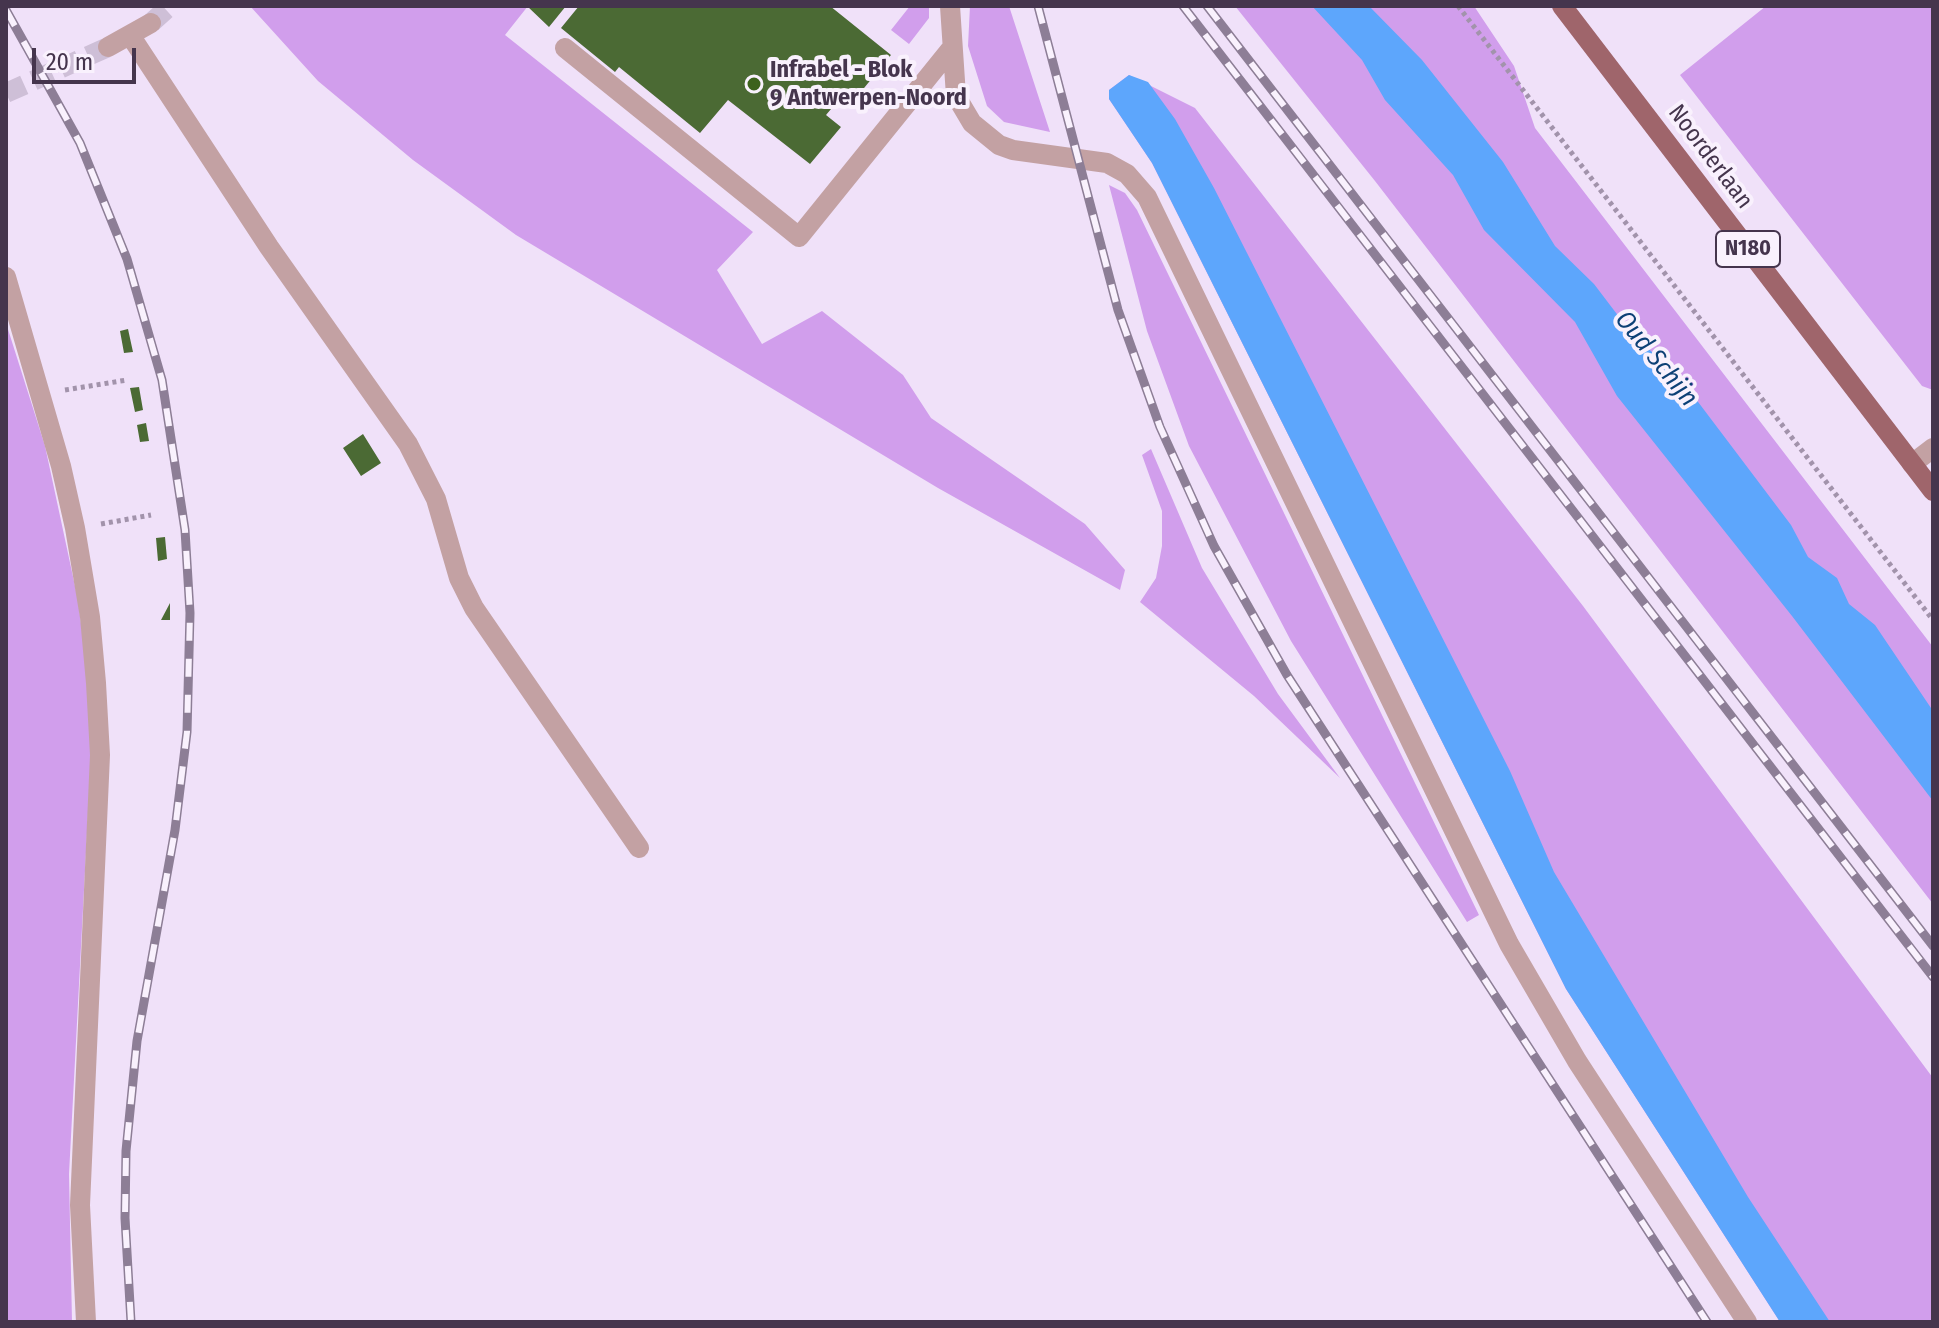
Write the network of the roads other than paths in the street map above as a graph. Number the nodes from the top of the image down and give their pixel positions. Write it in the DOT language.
graph roads {
  1 [pos="950,6"];
  2 [pos="1571,9"];
  3 [pos="151,23"];
  4 [pos="130,35"];
  5 [pos="108,47"];
  6 [pos="565,48"];
  7 [pos="950,50"];
  8 [pos="6,277"];
  9 [pos="1933,448"];
  10 [pos="1912,464"];
  11 [pos="1933,491"];
  12 [pos="639,848"];
  13 [pos="86,1322"];
  14 [pos="1747,1322"];
  1 -- 7 [label="street"];
  2 -- 10 [label="main road, Noorderlaan / N180"];
  3 -- 4 [label="street"];
  4 -- 5 [label="street"];
  4 -- 12 [label="street"];
  6 -- 7 [label="street"];
  7 -- 14 [label="street"];
  8 -- 13 [label="street"];
  9 -- 10 [label="street"];
  10 -- 11 [label="main road, Noorderlaan / N180"];
}
